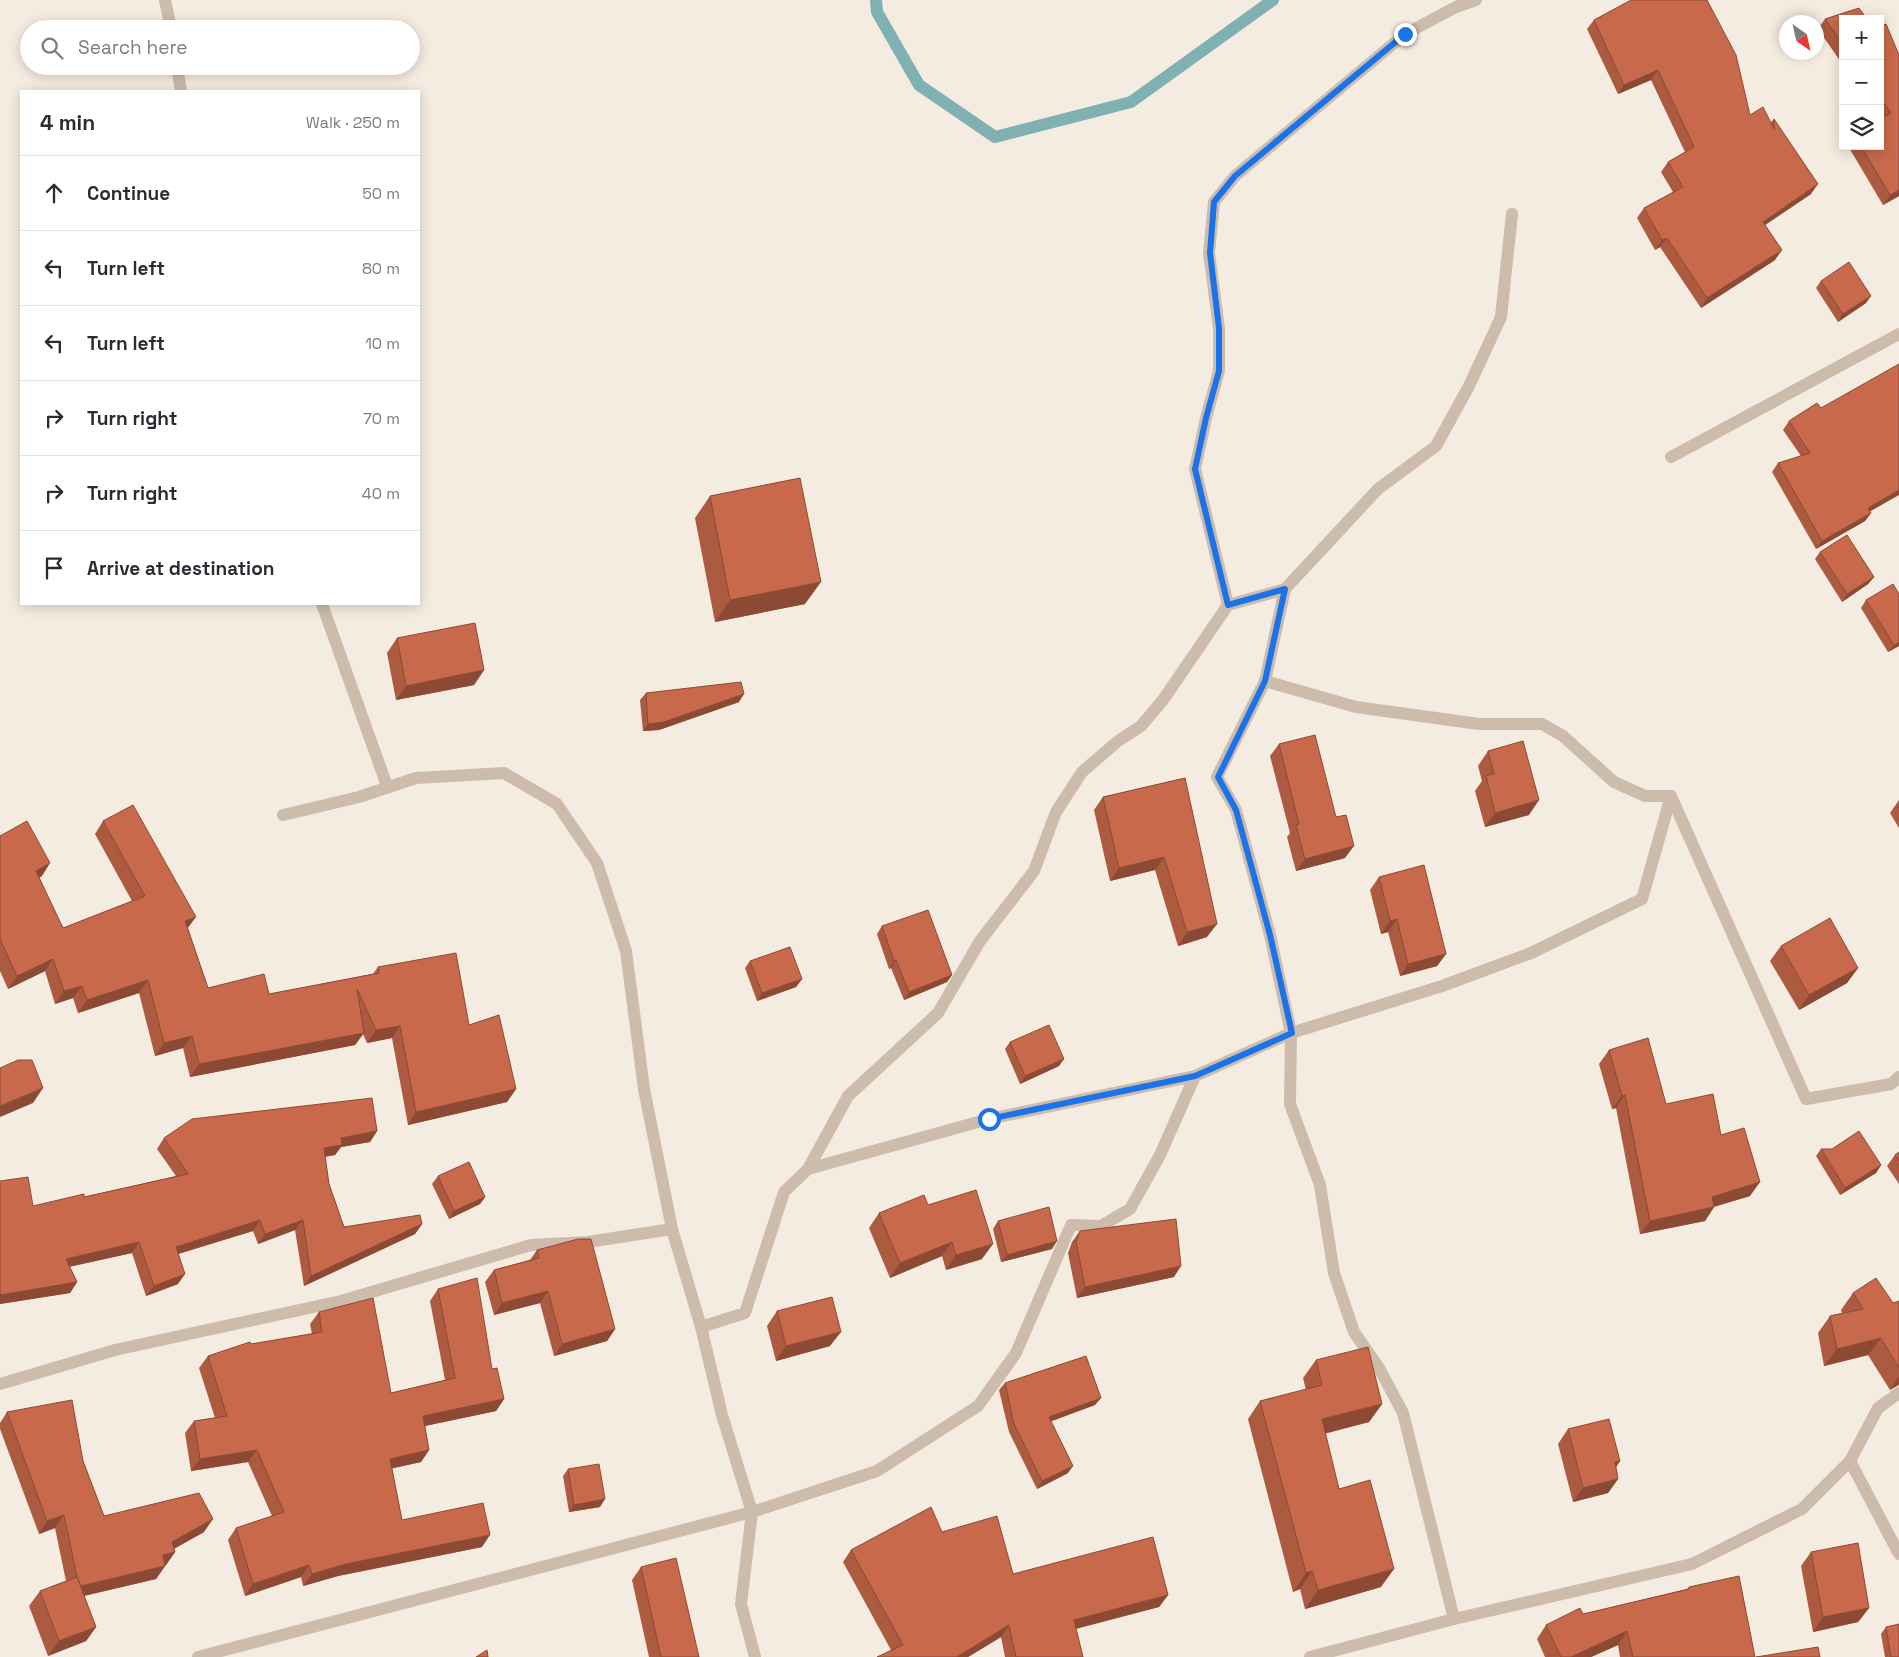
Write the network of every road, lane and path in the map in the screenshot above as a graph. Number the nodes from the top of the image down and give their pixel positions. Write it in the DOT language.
graph roads {
  1 [pos="165,0"];
  2 [pos="1476,0"];
  3 [pos="169,20"];
  4 [pos="178,75"];
  5 [pos="181,90"];
  6 [pos="1512,214"];
  7 [pos="1899,334"];
  8 [pos="1671,457"];
  9 [pos="1285,589"];
  10 [pos="322,605"];
  11 [pos="1228,605"];
  12 [pos="1265,681"];
  13 [pos="387,786"];
  14 [pos="1671,796"];
  15 [pos="282,815"];
  16 [pos="1292,1033"];
  17 [pos="1195,1076"];
  18 [pos="1899,1077"];
  19 [pos="808,1169"];
  20 [pos="672,1229"];
  21 [pos="701,1327"];
  22 [pos="0,1384"];
  23 [pos="1899,1393"];
  24 [pos="1850,1461"];
  25 [pos="752,1512"];
  26 [pos="1899,1554"];
  27 [pos="1454,1619"];
  28 [pos="198,1657"];
  29 [pos="755,1657"];
  30 [pos="1310,1657"];
  1 -- 3 [label="street"];
  2 -- 11 [label="street"];
  4 -- 5 [label="street"];
  6 -- 9 [label="street"];
  7 -- 8 [label="street"];
  9 -- 11 [label="street"];
  9 -- 12 [label="street"];
  10 -- 13 [label="street"];
  11 -- 19 [label="street"];
  12 -- 14 [label="street"];
  12 -- 16 [label="street"];
  13 -- 15 [label="street"];
  13 -- 20 [label="street"];
  14 -- 16 [label="street"];
  14 -- 18 [label="street"];
  16 -- 17 [label="street"];
  16 -- 27 [label="street"];
  17 -- 19 [label="street"];
  17 -- 25 [label="street"];
  19 -- 21 [label="street"];
  20 -- 21 [label="street"];
  20 -- 22 [label="street"];
  21 -- 25 [label="street"];
  23 -- 24 [label="street"];
  24 -- 26 [label="street"];
  24 -- 27 [label="street"];
  25 -- 28 [label="street"];
  25 -- 29 [label="street"];
  27 -- 30 [label="street"];
}
